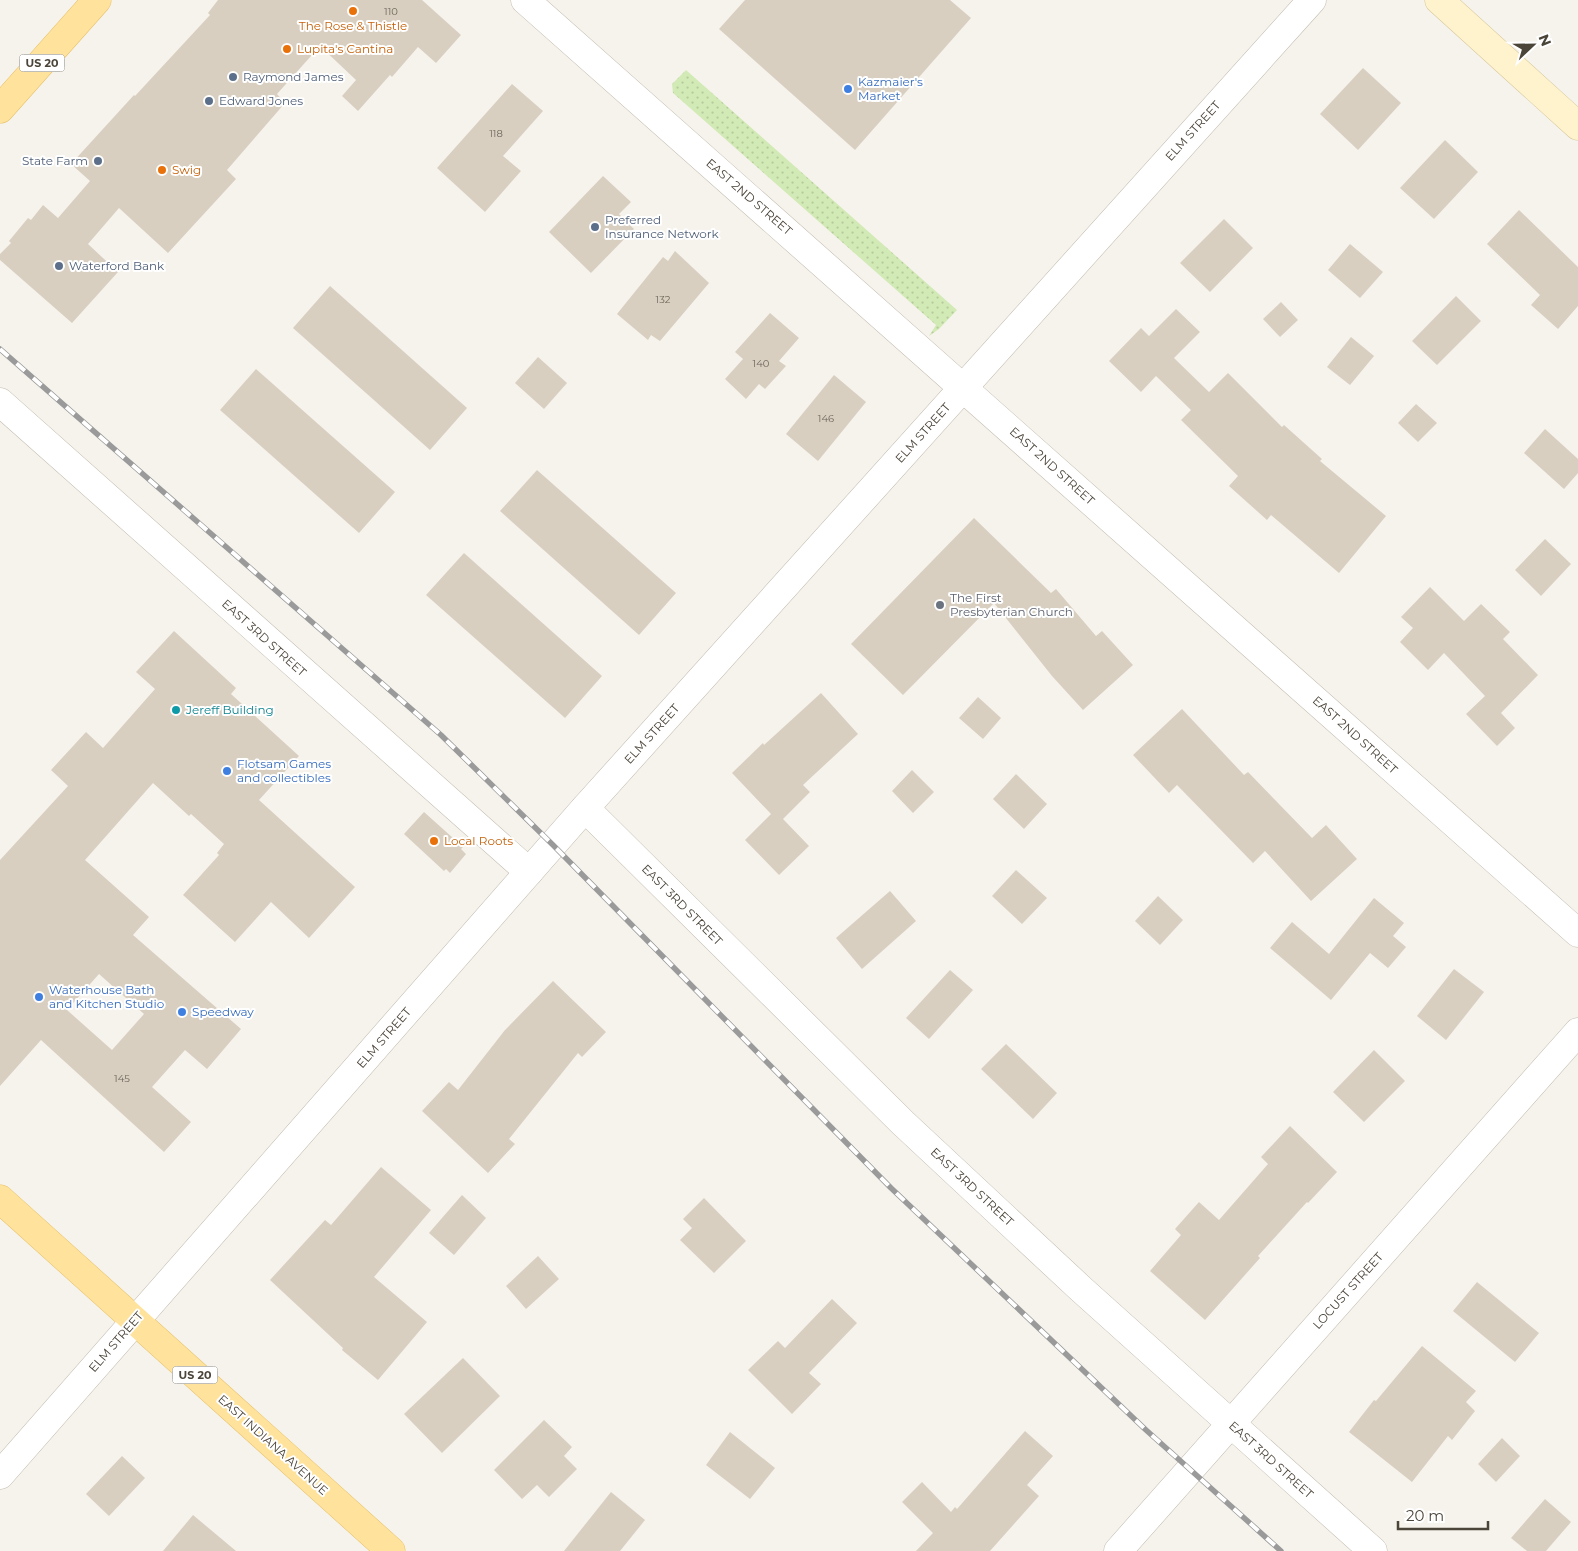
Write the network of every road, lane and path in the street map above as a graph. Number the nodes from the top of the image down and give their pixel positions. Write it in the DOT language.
graph roads {
  1 [pos="97,0"];
  2 [pos="525,0"];
  3 [pos="1312,0"];
  4 [pos="1439,0"];
  5 [pos="0,110"];
  6 [pos="1578,126"];
  7 [pos="963,387"];
  8 [pos="0,402"];
  9 [pos="585,808"];
  10 [pos="529,872"];
  11 [pos="1578,933"];
  12 [pos="1578,1032"];
  13 [pos="0,1199"];
  14 [pos="135,1321"];
  15 [pos="1231,1423"];
  16 [pos="0,1475"];
  17 [pos="391,1551"];
  18 [pos="1118,1551"];
  19 [pos="1373,1551"];
  1 -- 5 [label="main road, US 20"];
  2 -- 7 [label="street, EAST 2ND STREET"];
  3 -- 7 [label="street, ELM STREET"];
  4 -- 6 [label="main road"];
  7 -- 9 [label="street, ELM STREET"];
  7 -- 11 [label="street, EAST 2ND STREET"];
  8 -- 10 [label="street, EAST 3RD STREET"];
  9 -- 10 [label="street, ELM STREET"];
  9 -- 15 [label="street, EAST 3RD STREET"];
  10 -- 14 [label="street, ELM STREET"];
  12 -- 15 [label="street, LOCUST STREET"];
  13 -- 14 [label="main road, EAST INDIANA AVENUE / US 20"];
  14 -- 16 [label="street, ELM STREET"];
  14 -- 17 [label="main road, EAST INDIANA AVENUE / US 20"];
  15 -- 18 [label="street, LOCUST STREET"];
  15 -- 19 [label="street, EAST 3RD STREET"];
}
